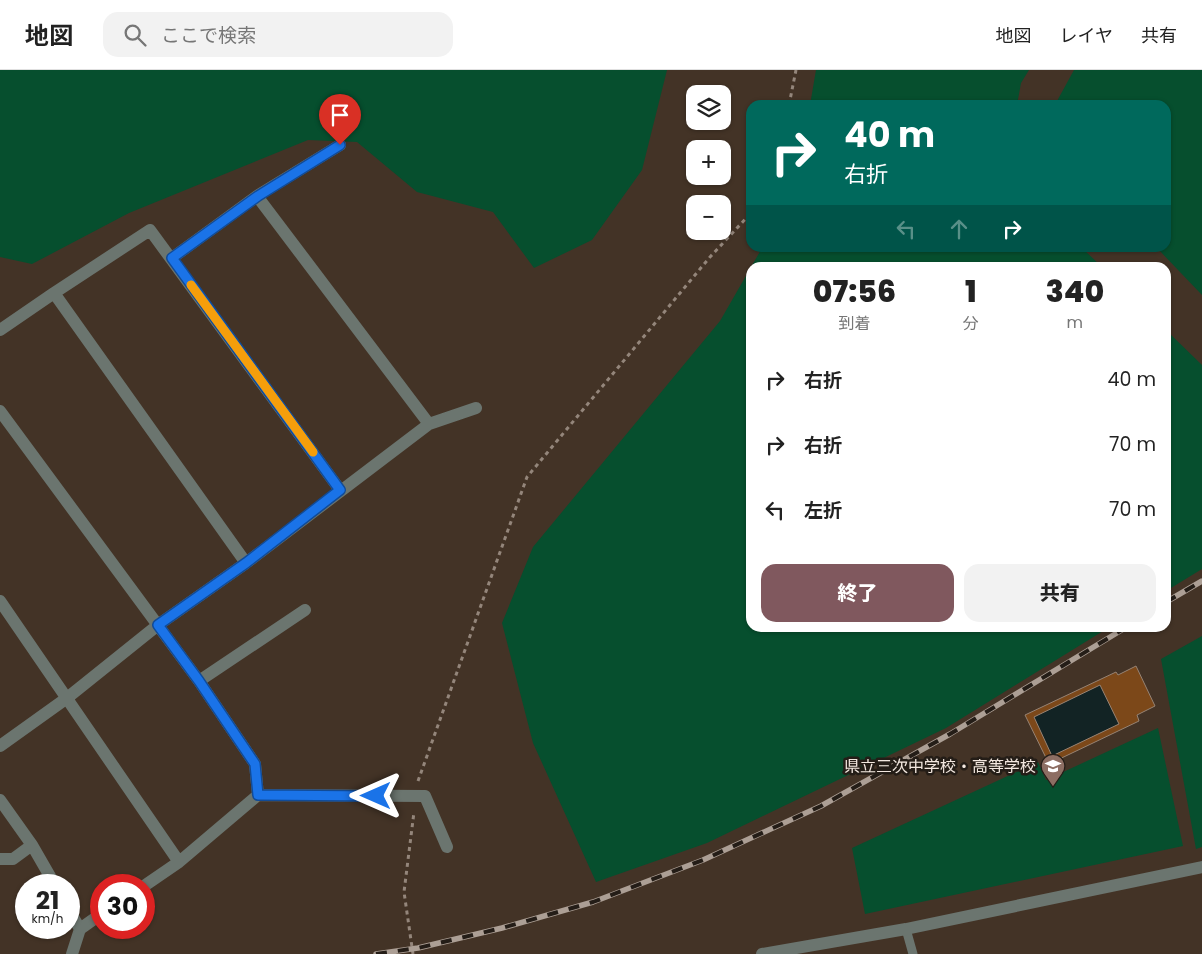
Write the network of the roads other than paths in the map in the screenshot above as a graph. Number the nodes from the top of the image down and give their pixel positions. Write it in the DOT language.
graph roads {
  1 [pos="340,145"];
  2 [pos="258,196"];
  3 [pos="172,258"];
  4 [pos="54,293"];
  5 [pos="0,330"];
  6 [pos="476,408"];
  7 [pos="0,411"];
  8 [pos="429,424"];
  9 [pos="340,490"];
  10 [pos="246,563"];
  11 [pos="0,601"];
  12 [pos="306,610"];
  13 [pos="158,625"];
  14 [pos="199,681"];
  15 [pos="67,698"];
  16 [pos="0,746"];
  17 [pos="258,795"];
  18 [pos="0,800"];
  19 [pos="32,845"];
  20 [pos="447,847"];
  21 [pos="0,860"];
  22 [pos="179,862"];
  23 [pos="1202,867"];
  24 [pos="49,874"];
  25 [pos="155,878"];
  26 [pos="90,922"];
  27 [pos="80,929"];
  28 [pos="906,929"];
  29 [pos="77,939"];
  30 [pos="72,954"];
  31 [pos="762,954"];
  32 [pos="913,954"];
  1 -- 2 [label="street"];
  2 -- 3 [label="street"];
  2 -- 8 [label="street"];
  3 -- 4 [label="street"];
  3 -- 9 [label="street"];
  4 -- 5 [label="street"];
  4 -- 10 [label="street"];
  6 -- 8 [label="street"];
  7 -- 13 [label="street"];
  8 -- 9 [label="street"];
  9 -- 10 [label="street"];
  10 -- 13 [label="street"];
  11 -- 15 [label="street"];
  12 -- 14 [label="street"];
  13 -- 14 [label="street"];
  13 -- 15 [label="street"];
  14 -- 17 [label="street"];
  15 -- 16 [label="street"];
  15 -- 22 [label="street"];
  17 -- 20 [label="street"];
  17 -- 22 [label="street"];
  18 -- 19 [label="street"];
  19 -- 21 [label="street"];
  19 -- 24 [label="street"];
  22 -- 25 [label="street"];
  23 -- 28 [label="street"];
  26 -- 27 [label="street"];
  28 -- 31 [label="street"];
  28 -- 32 [label="lane"];
  29 -- 30 [label="street"];
}
